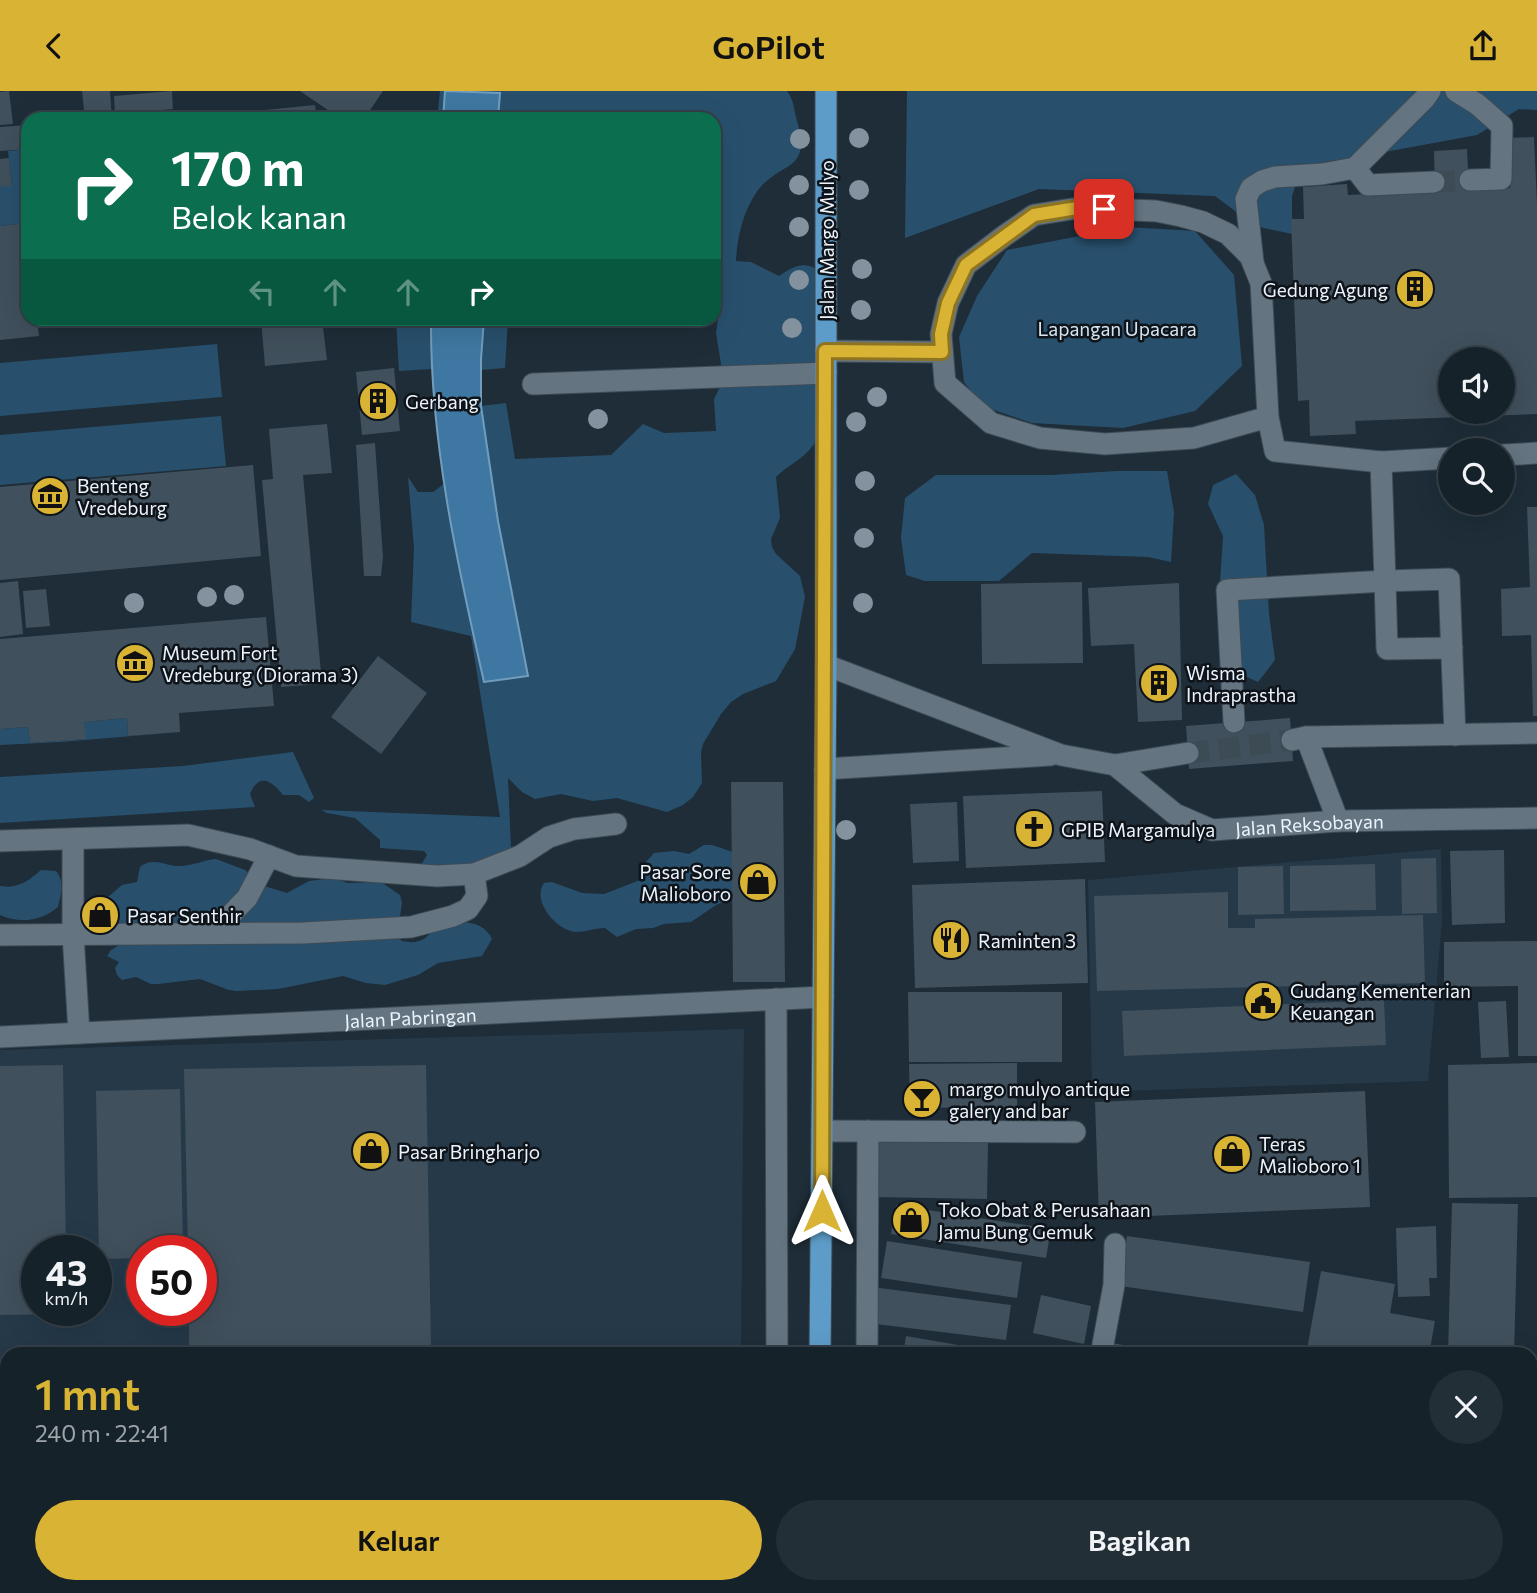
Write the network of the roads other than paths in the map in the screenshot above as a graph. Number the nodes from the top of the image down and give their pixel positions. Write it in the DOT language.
graph roads {
  1 [pos="826,91"];
  2 [pos="1430,91"];
  3 [pos="1456,91"];
  4 [pos="1355,168"];
  5 [pos="1470,180"];
  6 [pos="1434,182"];
  7 [pos="1252,262"];
  8 [pos="825,351"];
  9 [pos="942,352"];
  10 [pos="826,373"];
  11 [pos="533,384"];
  12 [pos="1268,417"];
  13 [pos="1537,453"];
  14 [pos="1515,454"];
  15 [pos="1438,459"];
  16 [pos="1381,462"];
  17 [pos="1385,581"];
  18 [pos="1452,648"];
  19 [pos="826,665"];
  20 [pos="1234,722"];
  21 [pos="1537,733"];
  22 [pos="1455,735"];
  23 [pos="1188,753"];
  24 [pos="1060,755"];
  25 [pos="1115,765"];
  26 [pos="825,769"];
  27 [pos="1537,818"];
  28 [pos="1338,821"];
  29 [pos="616,824"];
  30 [pos="73,839"];
  31 [pos="0,841"];
  32 [pos="269,856"];
  33 [pos="474,874"];
  34 [pos="213,933"];
  35 [pos="0,935"];
  36 [pos="73,935"];
  37 [pos="823,997"];
  38 [pos="776,999"];
  39 [pos="79,1033"];
  40 [pos="0,1037"];
  41 [pos="822,1131"];
  42 [pos="868,1131"];
  43 [pos="1075,1132"];
  44 [pos="1115,1244"];
  45 [pos="776,1347"];
  46 [pos="820,1347"];
  47 [pos="867,1347"];
  48 [pos="1102,1347"];
  1 -- 8 [label="main road, Jalan Margo Mulyo"];
  2 -- 4 [label="street"];
  3 -- 5 [label="street"];
  4 -- 6 [label="street"];
  4 -- 7 [label="street"];
  7 -- 9 [label="street"];
  7 -- 12 [label="street"];
  8 -- 9 [label="street"];
  8 -- 10 [label="main road, Jalan Margo Mulyo"];
  9 -- 12 [label="street"];
  10 -- 11 [label="street"];
  10 -- 19 [label="main road, Jalan Margo Mulyo"];
  12 -- 16 [label="street"];
  13 -- 14 [label="street"];
  15 -- 16 [label="street"];
  16 -- 17 [label="street"];
  17 -- 18 [label="street"];
  17 -- 18 [label="street"];
  17 -- 20 [label="street"];
  18 -- 22 [label="street"];
  19 -- 24 [label="street, Jalan Reksobayan"];
  19 -- 26 [label="main road, Jalan Margo Mulyo"];
  21 -- 22 [label="street"];
  22 -- 28 [label="street"];
  23 -- 25 [label="street"];
  24 -- 25 [label="street, Jalan Reksobayan"];
  24 -- 26 [label="street, Jalan Reksobayan"];
  25 -- 28 [label="street, Jalan Reksobayan"];
  26 -- 37 [label="main road, Jalan Margo Mulyo"];
  27 -- 28 [label="street, Jalan Reksobayan"];
  29 -- 33 [label="street"];
  30 -- 31 [label="street"];
  30 -- 32 [label="street"];
  30 -- 36 [label="street"];
  32 -- 33 [label="street"];
  32 -- 34 [label="street"];
  33 -- 34 [label="street"];
  34 -- 36 [label="street"];
  35 -- 36 [label="street"];
  36 -- 39 [label="street"];
  37 -- 38 [label="street, Jalan Pabringan"];
  37 -- 41 [label="main road, Jalan Margo Mulyo"];
  38 -- 39 [label="street, Jalan Pabringan"];
  38 -- 45 [label="street"];
  39 -- 40 [label="street, Jalan Pabringan"];
  41 -- 42 [label="street"];
  41 -- 46 [label="main road, Jalan Margo Mulyo"];
  42 -- 43 [label="street"];
  42 -- 47 [label="street"];
  44 -- 48 [label="street"];
}
